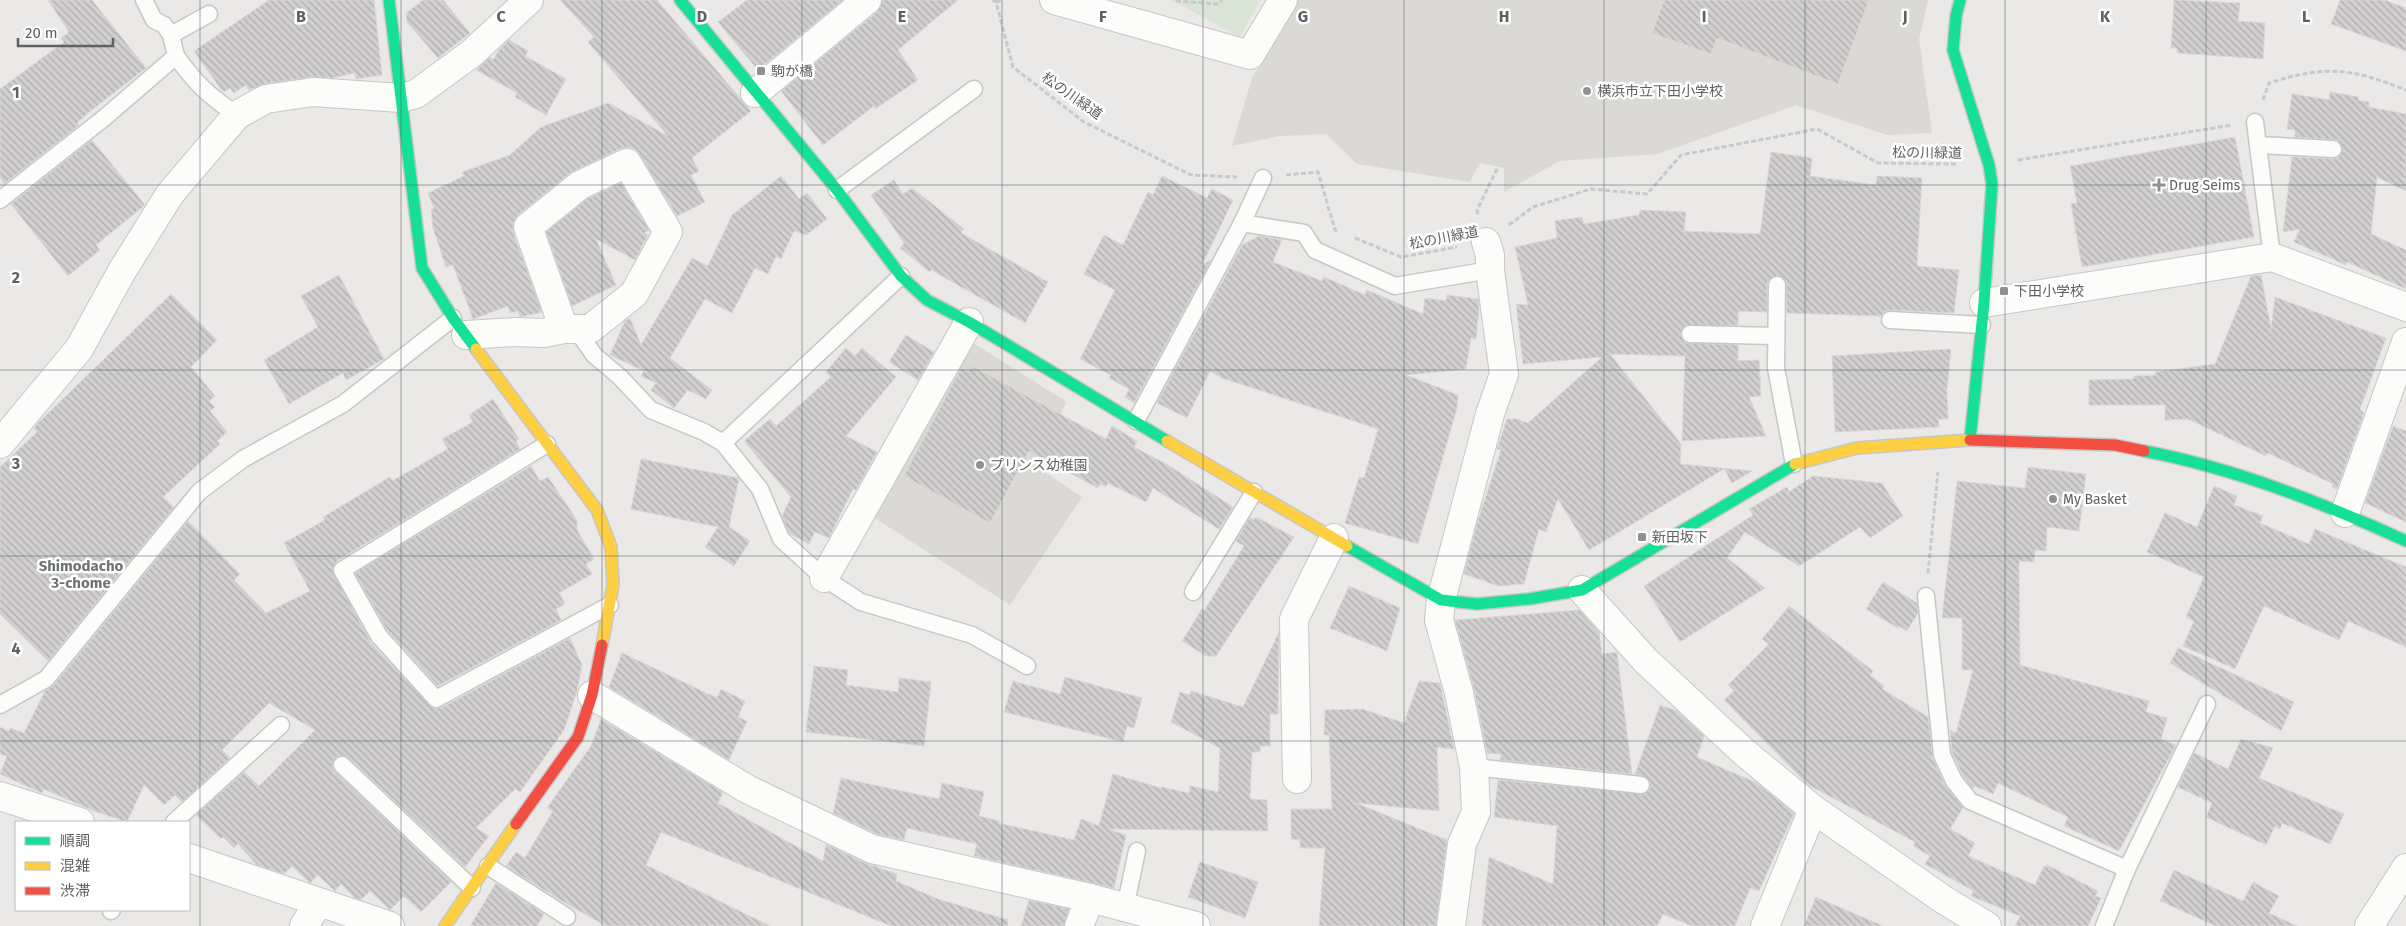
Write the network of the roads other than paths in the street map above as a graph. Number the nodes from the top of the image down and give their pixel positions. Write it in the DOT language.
graph roads {
  1 [pos="144,0"];
  2 [pos="389,0"];
  3 [pos="530,0"];
  4 [pos="680,0"];
  5 [pos="867,0"];
  6 [pos="1054,0"];
  7 [pos="1283,0"];
  8 [pos="1960,0"];
  9 [pos="209,14"];
  10 [pos="171,35"];
  11 [pos="176,56"];
  12 [pos="974,89"];
  13 [pos="755,93"];
  14 [pos="401,98"];
  15 [pos="237,115"];
  16 [pos="2255,122"];
  17 [pos="2258,145"];
  18 [pos="2333,149"];
  19 [pos="1263,178"];
  20 [pos="837,190"];
  21 [pos="0,200"];
  22 [pos="1242,223"];
  23 [pos="1486,242"];
  24 [pos="2272,257"];
  25 [pos="1490,270"];
  26 [pos="901,276"];
  27 [pos="1777,285"];
  28 [pos="2406,307"];
  29 [pos="1983,314"];
  30 [pos="1890,320"];
  31 [pos="969,322"];
  32 [pos="460,326"];
  33 [pos="570,329"];
  34 [pos="1690,334"];
  35 [pos="1776,336"];
  36 [pos="2404,354"];
  37 [pos="1136,421"];
  38 [pos="1970,440"];
  39 [pos="723,443"];
  40 [pos="0,444"];
  41 [pos="547,444"];
  42 [pos="1794,464"];
  43 [pos="1254,492"];
  44 [pos="2345,513"];
  45 [pos="1334,538"];
  46 [pos="2406,542"];
  47 [pos="824,578"];
  48 [pos="1582,590"];
  49 [pos="1193,592"];
  50 [pos="1926,596"];
  51 [pos="1441,600"];
  52 [pos="610,605"];
  53 [pos="1027,666"];
  54 [pos="592,695"];
  55 [pos="2207,704"];
  56 [pos="0,706"];
  57 [pos="281,725"];
  58 [pos="342,765"];
  59 [pos="1474,767"];
  60 [pos="1297,780"];
  61 [pos="1641,785"];
  62 [pos="0,796"];
  63 [pos="1813,809"];
  64 [pos="77,821"];
  65 [pos="175,821"];
  66 [pos="1137,851"];
  67 [pos="190,858"];
  68 [pos="488,866"];
  69 [pos="2406,868"];
  70 [pos="2127,869"];
  71 [pos="472,888"];
  72 [pos="1090,898"];
  73 [pos="318,903"];
  74 [pos="1125,908"];
  75 [pos="567,917"];
  76 [pos="304,926"];
  77 [pos="390,926"];
  78 [pos="445,926"];
  79 [pos="1080,926"];
  80 [pos="1196,926"];
  81 [pos="1451,926"];
  82 [pos="1765,926"];
  83 [pos="1986,926"];
  84 [pos="2104,926"];
  85 [pos="2369,926"];
  1 -- 10 [label="lane"];
  2 -- 14 [label="street"];
  3 -- 14 [label="street"];
  4 -- 13 [label="street"];
  5 -- 13 [label="street"];
  6 -- 7 [label="street"];
  8 -- 29 [label="street"];
  9 -- 10 [label="lane"];
  10 -- 11 [label="lane"];
  11 -- 15 [label="lane"];
  11 -- 21 [label="lane"];
  12 -- 20 [label="lane"];
  13 -- 20 [label="street"];
  14 -- 15 [label="street"];
  14 -- 32 [label="street"];
  15 -- 40 [label="street"];
  16 -- 17 [label="lane"];
  17 -- 18 [label="lane"];
  17 -- 24 [label="lane"];
  19 -- 22 [label="lane"];
  20 -- 26 [label="street"];
  22 -- 25 [label="lane"];
  22 -- 37 [label="lane"];
  23 -- 25 [label="street"];
  24 -- 28 [label="street"];
  24 -- 29 [label="street"];
  25 -- 51 [label="street"];
  26 -- 31 [label="street"];
  26 -- 39 [label="lane"];
  27 -- 35 [label="lane"];
  29 -- 30 [label="lane"];
  29 -- 38 [label="street"];
  31 -- 37 [label="street"];
  31 -- 47 [label="street"];
  32 -- 33 [label="street"];
  32 -- 41 [label="street"];
  32 -- 56 [label="lane"];
  33 -- 33 [label="street"];
  33 -- 39 [label="lane"];
  34 -- 35 [label="lane"];
  35 -- 42 [label="lane"];
  36 -- 44 [label="street"];
  37 -- 43 [label="street"];
  38 -- 42 [label="street"];
  38 -- 44 [label="street"];
  39 -- 47 [label="lane"];
  41 -- 52 [label="street"];
  41 -- 52 [label="lane"];
  42 -- 48 [label="street"];
  43 -- 45 [label="street"];
  43 -- 49 [label="lane"];
  44 -- 46 [label="street"];
  45 -- 51 [label="street"];
  45 -- 60 [label="street"];
  47 -- 53 [label="lane"];
  48 -- 51 [label="street"];
  48 -- 63 [label="street"];
  50 -- 70 [label="lane"];
  51 -- 59 [label="street"];
  52 -- 54 [label="street"];
  54 -- 68 [label="street"];
  54 -- 72 [label="street"];
  55 -- 70 [label="lane"];
  57 -- 65 [label="lane"];
  58 -- 71 [label="lane"];
  59 -- 61 [label="lane"];
  59 -- 81 [label="street"];
  62 -- 64 [label="street"];
  63 -- 82 [label="street"];
  63 -- 83 [label="street"];
  66 -- 74 [label="lane"];
  67 -- 73 [label="street"];
  68 -- 71 [label="street"];
  68 -- 75 [label="lane"];
  69 -- 85 [label="street"];
  70 -- 84 [label="lane"];
  71 -- 78 [label="street"];
  72 -- 74 [label="street"];
  72 -- 79 [label="street"];
  73 -- 76 [label="street"];
  73 -- 77 [label="street"];
  74 -- 80 [label="street"];
}
